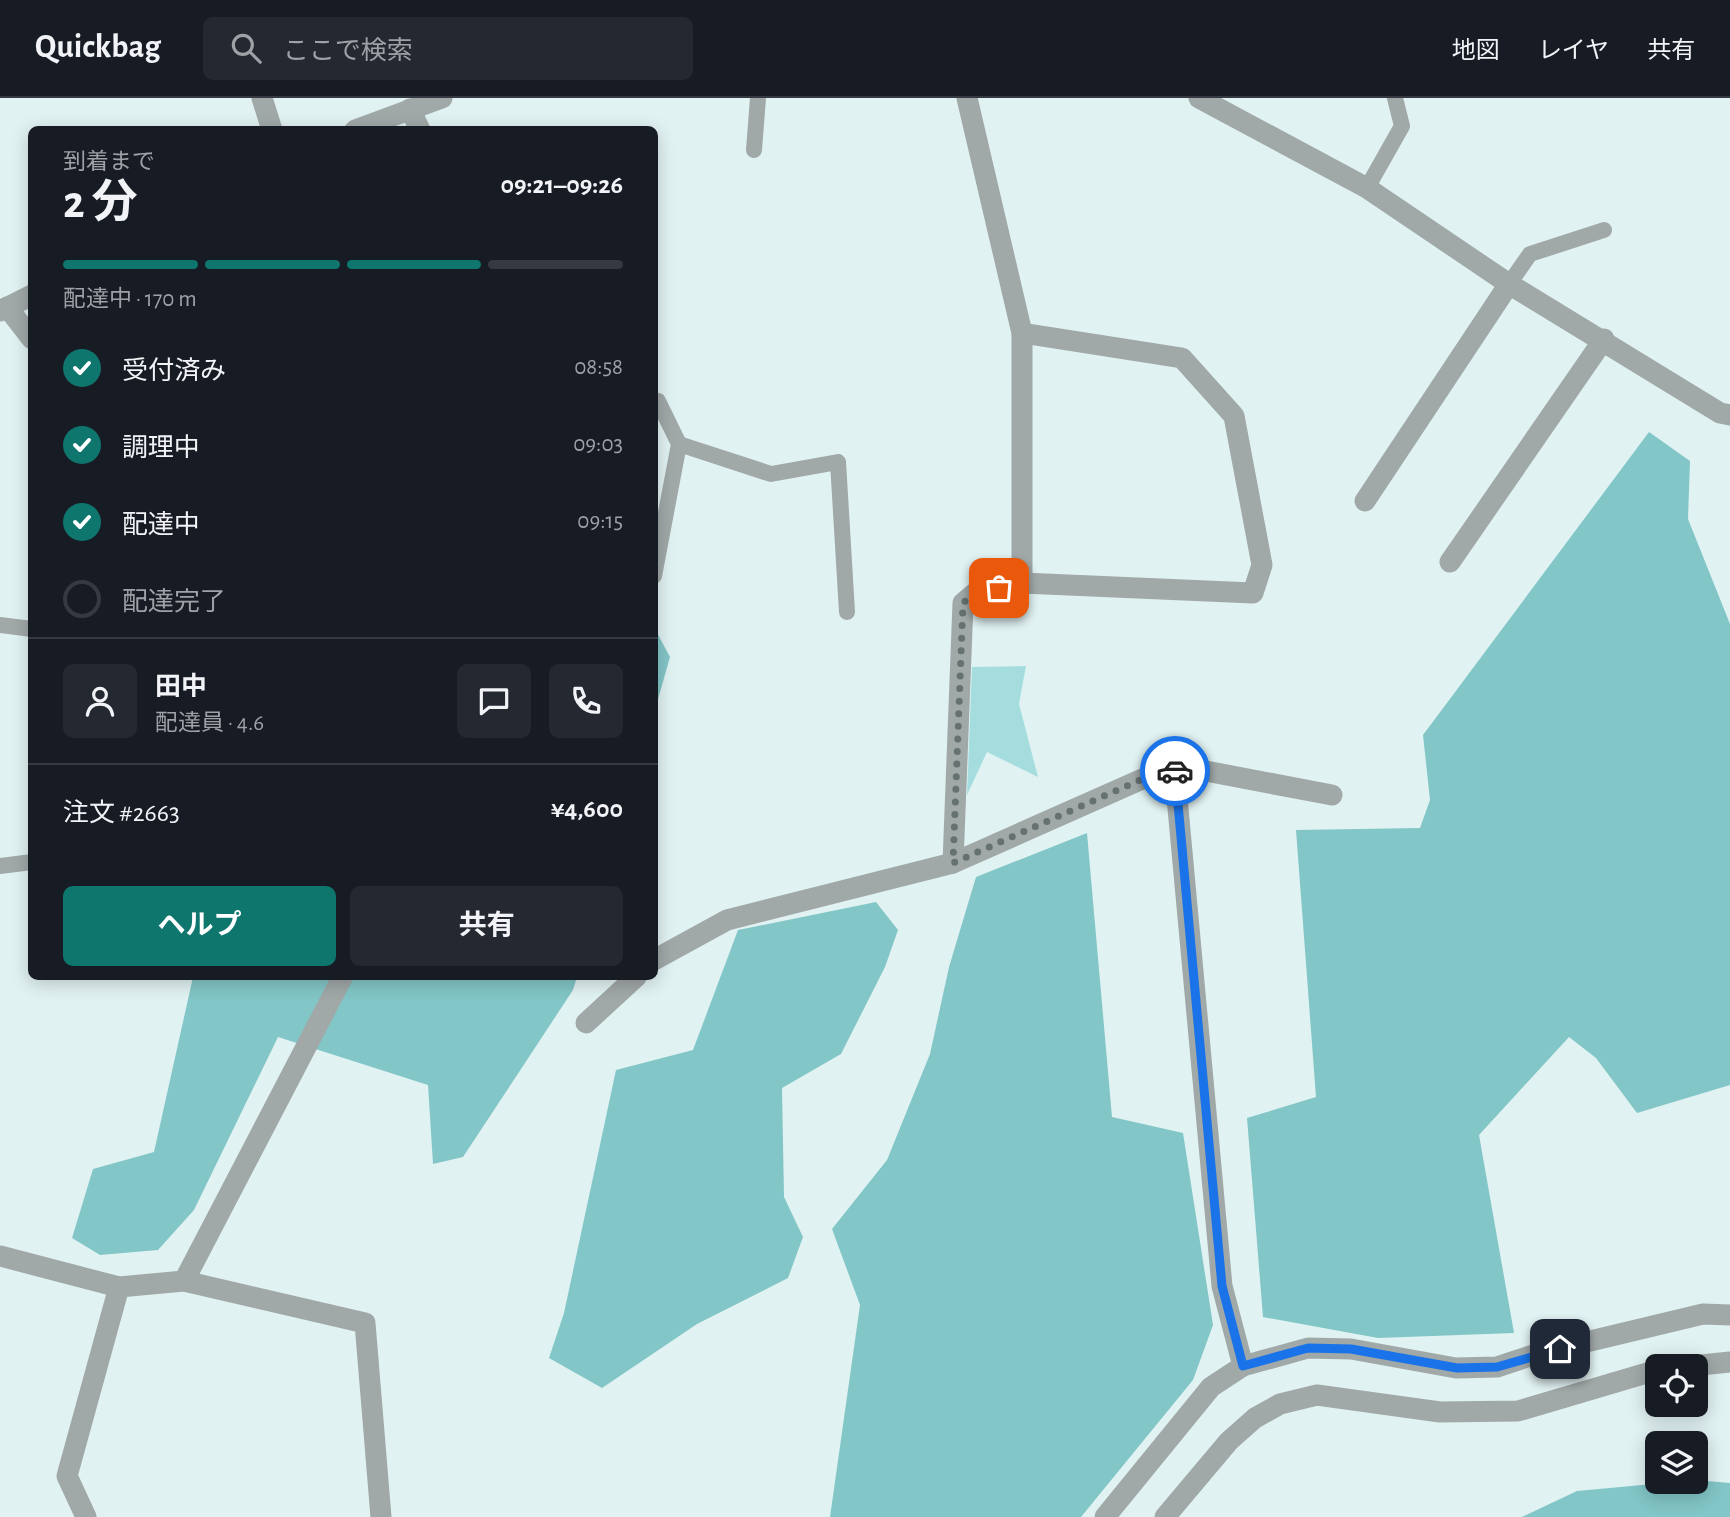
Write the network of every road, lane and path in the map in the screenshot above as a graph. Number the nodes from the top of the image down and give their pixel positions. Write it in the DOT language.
graph roads {
  1 [pos="262,98"];
  2 [pos="442,98"];
  3 [pos="758,98"];
  4 [pos="967,98"];
  5 [pos="1199,98"];
  6 [pos="1395,98"];
  7 [pos="411,109"];
  8 [pos="271,126"];
  9 [pos="366,126"];
  10 [pos="418,126"];
  11 [pos="754,150"];
  12 [pos="1367,188"];
  13 [pos="1604,230"];
  14 [pos="1508,284"];
  15 [pos="28,297"];
  16 [pos="4,309"];
  17 [pos="1022,333"];
  18 [pos="28,335"];
  19 [pos="1604,339"];
  20 [pos="658,403"];
  21 [pos="1730,415"];
  22 [pos="679,444"];
  23 [pos="1365,501"];
  24 [pos="658,555"];
  25 [pos="1450,562"];
  26 [pos="1022,583"];
  27 [pos="847,611"];
  28 [pos="0,625"];
  29 [pos="28,628"];
  30 [pos="1174,765"];
  31 [pos="1332,795"];
  32 [pos="28,862"];
  33 [pos="953,863"];
  34 [pos="0,866"];
  35 [pos="658,958"];
  36 [pos="341,980"];
  37 [pos="633,980"];
  38 [pos="586,1023"];
  39 [pos="0,1256"];
  40 [pos="184,1281"];
  41 [pos="119,1287"];
  42 [pos="1730,1315"];
  43 [pos="1730,1363"];
  44 [pos="1708,1365"];
  45 [pos="1243,1366"];
  46 [pos="1645,1374"];
  47 [pos="82,1514"];
  48 [pos="381,1517"];
  49 [pos="1105,1517"];
  50 [pos="1165,1517"];
  1 -- 8 [label="street"];
  2 -- 7 [label="street"];
  3 -- 11 [label="lane"];
  4 -- 17 [label="street"];
  5 -- 12 [label="street"];
  6 -- 12 [label="lane"];
  7 -- 9 [label="street"];
  7 -- 10 [label="street"];
  12 -- 14 [label="street"];
  13 -- 14 [label="lane"];
  14 -- 19 [label="street"];
  14 -- 23 [label="street"];
  15 -- 16 [label="street"];
  16 -- 18 [label="street"];
  17 -- 26 [label="street"];
  17 -- 26 [label="street"];
  19 -- 21 [label="street"];
  19 -- 25 [label="street"];
  20 -- 22 [label="lane"];
  22 -- 24 [label="lane"];
  22 -- 27 [label="lane"];
  26 -- 33 [label="street"];
  28 -- 29 [label="lane"];
  30 -- 31 [label="street"];
  30 -- 33 [label="street"];
  30 -- 45 [label="street"];
  32 -- 34 [label="lane"];
  33 -- 35 [label="street"];
  36 -- 40 [label="street"];
  37 -- 38 [label="street"];
  39 -- 41 [label="street"];
  40 -- 41 [label="street"];
  40 -- 48 [label="street"];
  41 -- 47 [label="street"];
  42 -- 45 [label="street"];
  43 -- 44 [label="street"];
  45 -- 49 [label="street"];
  46 -- 50 [label="street"];
}
